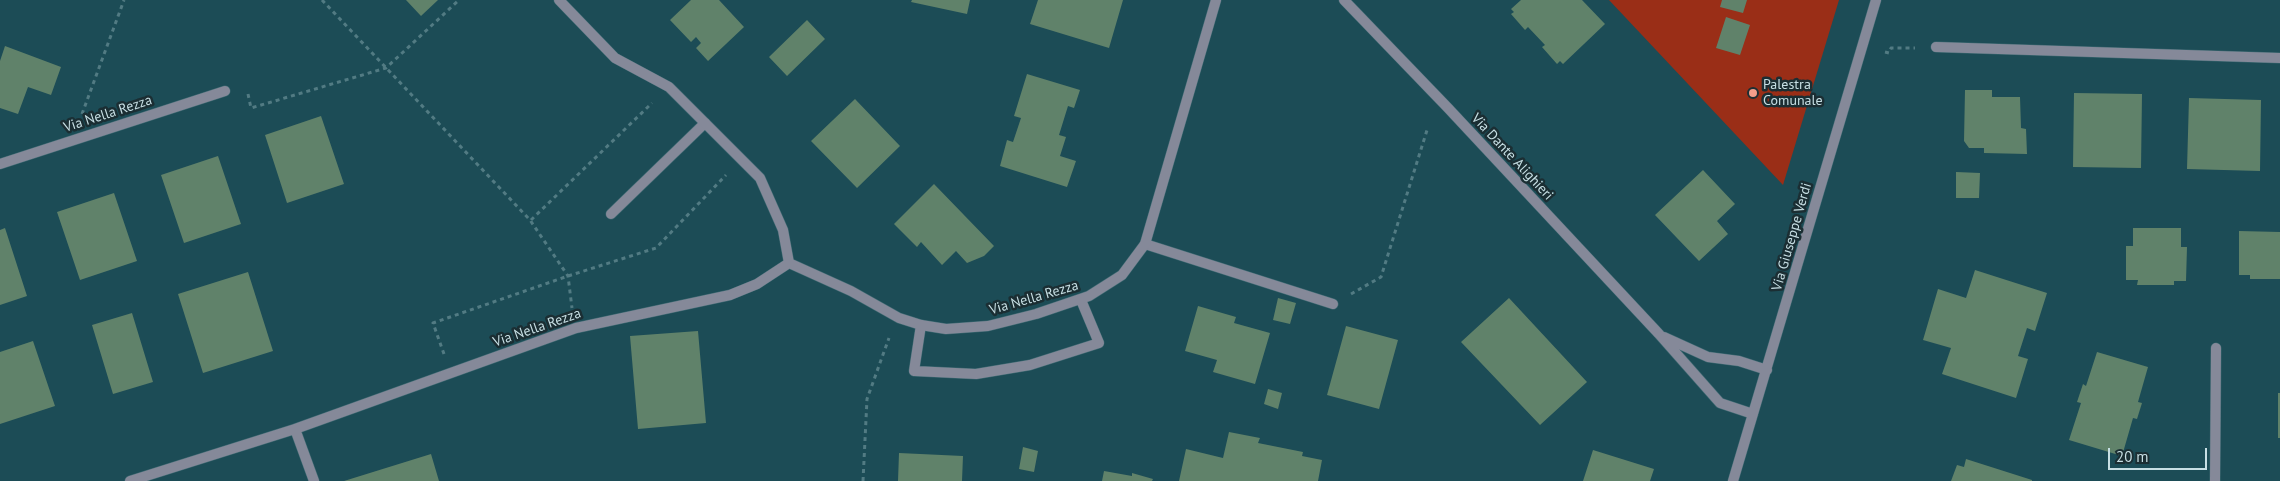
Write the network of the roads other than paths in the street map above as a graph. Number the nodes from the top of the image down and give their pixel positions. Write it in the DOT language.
graph roads {
  1 [pos="559,0"];
  2 [pos="1216,0"];
  3 [pos="1344,0"];
  4 [pos="1876,0"];
  5 [pos="1936,47"];
  6 [pos="2280,58"];
  7 [pos="225,91"];
  8 [pos="705,123"];
  9 [pos="0,164"];
  10 [pos="611,214"];
  11 [pos="1145,244"];
  12 [pos="789,263"];
  13 [pos="1081,300"];
  14 [pos="1333,304"];
  15 [pos="921,325"];
  16 [pos="1659,334"];
  17 [pos="2216,348"];
  18 [pos="1767,370"];
  19 [pos="1753,414"];
  20 [pos="295,429"];
  21 [pos="130,481"];
  22 [pos="314,481"];
  23 [pos="1733,481"];
  24 [pos="2214,481"];
  1 -- 8 [label="street"];
  2 -- 11 [label="street, Via Nella Rezza"];
  3 -- 16 [label="street, Via Dante Alighieri"];
  4 -- 18 [label="street, Via Giuseppe Verdi"];
  5 -- 6 [label="street"];
  7 -- 9 [label="street, Via Nella Rezza"];
  8 -- 10 [label="street"];
  8 -- 12 [label="street"];
  11 -- 13 [label="street, Via Nella Rezza"];
  11 -- 14 [label="street"];
  12 -- 15 [label="street, Via Nella Rezza"];
  12 -- 20 [label="street, Via Nella Rezza"];
  13 -- 15 [label="street, Via Nella Rezza"];
  13 -- 15 [label="street"];
  16 -- 18 [label="street, Via Dante Alighieri"];
  16 -- 19 [label="street, Via Dante Alighieri"];
  17 -- 24 [label="street"];
  18 -- 19 [label="street, Via Giuseppe Verdi"];
  19 -- 23 [label="street, Via Giuseppe Verdi"];
  20 -- 21 [label="street, Via Nella Rezza"];
  20 -- 22 [label="street"];
}
